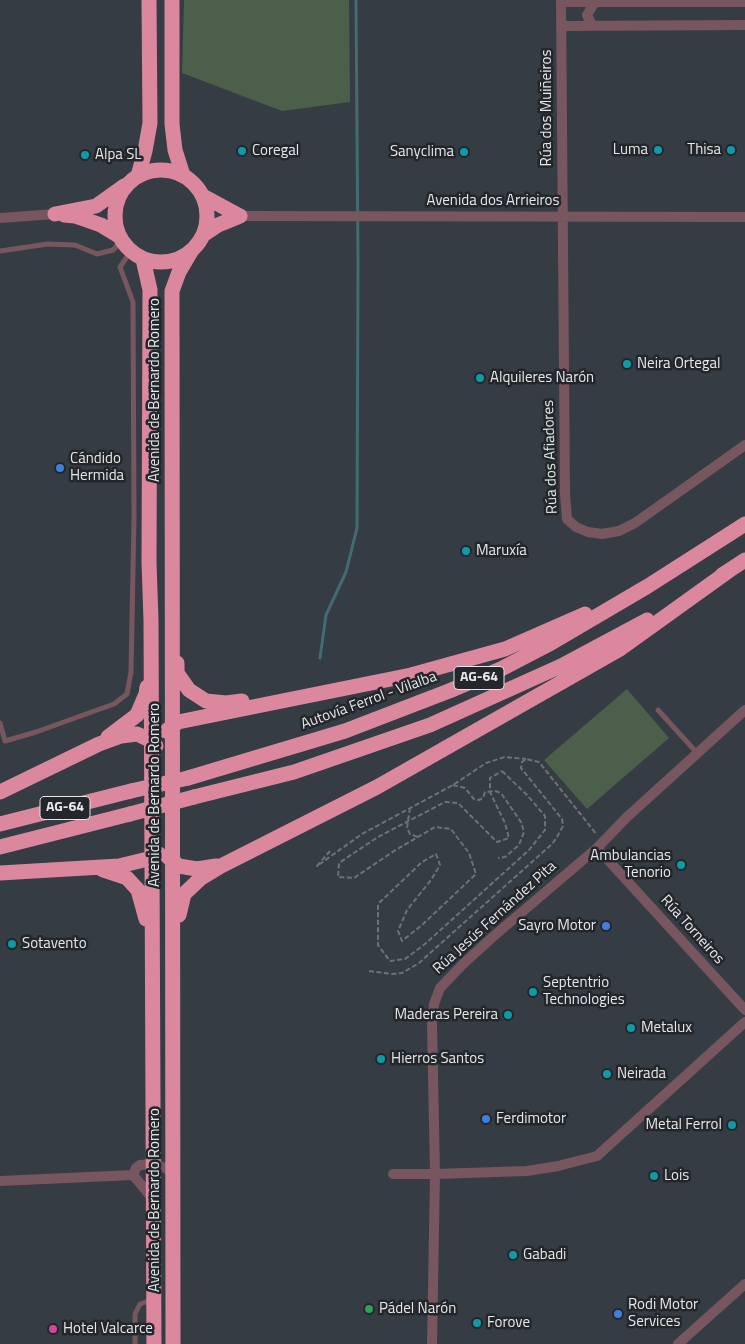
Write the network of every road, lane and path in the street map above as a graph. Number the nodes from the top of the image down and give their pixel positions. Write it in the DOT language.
graph roads {
  1 [pos="149,0"];
  2 [pos="172,0"];
  3 [pos="561,1"];
  4 [pos="595,2"];
  5 [pos="745,2"];
  6 [pos="592,25"];
  7 [pos="745,25"];
  8 [pos="562,26"];
  9 [pos="183,175"];
  10 [pos="132,180"];
  11 [pos="203,196"];
  12 [pos="55,214"];
  13 [pos="240,216"];
  14 [pos="563,216"];
  15 [pos="745,217"];
  16 [pos="0,218"];
  17 [pos="203,235"];
  18 [pos="129,247"];
  19 [pos="192,250"];
  20 [pos="0,251"];
  21 [pos="745,445"];
  22 [pos="745,524"];
  23 [pos="745,560"];
  24 [pos="730,570"];
  25 [pos="648,586"];
  26 [pos="151,620"];
  27 [pos="173,622"];
  28 [pos="341,690"];
  29 [pos="658,710"];
  30 [pos="745,710"];
  31 [pos="0,723"];
  32 [pos="173,725"];
  33 [pos="99,744"];
  34 [pos="153,749"];
  35 [pos="698,754"];
  36 [pos="526,759"];
  37 [pos="173,760"];
  38 [pos="453,785"];
  39 [pos="0,792"];
  40 [pos="490,792"];
  41 [pos="410,808"];
  42 [pos="408,821"];
  43 [pos="0,824"];
  44 [pos="418,837"];
  45 [pos="600,845"];
  46 [pos="0,847"];
  47 [pos="330,851"];
  48 [pos="160,852"];
  49 [pos="498,858"];
  50 [pos="220,866"];
  51 [pos="97,868"];
  52 [pos="0,873"];
  53 [pos="152,959"];
  54 [pos="173,959"];
  55 [pos="369,970"];
  56 [pos="745,1010"];
  57 [pos="745,1022"];
  58 [pos="152,1164"];
  59 [pos="172,1172"];
  60 [pos="393,1174"];
  61 [pos="435,1174"];
  62 [pos="133,1175"];
  63 [pos="0,1181"];
  64 [pos="153,1199"];
  65 [pos="745,1284"];
  66 [pos="154,1299"];
  67 [pos="135,1344"];
  68 [pos="154,1344"];
  69 [pos="173,1344"];
  70 [pos="432,1344"];
  71 [pos="678,1344"];
  1 -- 10 [label="highway"];
  2 -- 9 [label="highway"];
  3 -- 4 [label="street"];
  3 -- 8 [label="street, Rúa dos Muiñeiros"];
  4 -- 5 [label="street"];
  4 -- 6 [label="street"];
  6 -- 7 [label="street"];
  6 -- 8 [label="street"];
  8 -- 14 [label="street, Rúa dos Muiñeiros"];
  9 -- 10 [label="highway"];
  9 -- 11 [label="highway"];
  10 -- 12 [label="highway"];
  10 -- 18 [label="highway"];
  11 -- 13 [label="highway"];
  11 -- 17 [label="highway"];
  12 -- 16 [label="street"];
  12 -- 18 [label="highway"];
  13 -- 14 [label="street, Avenida dos Arrieiros"];
  13 -- 17 [label="highway"];
  14 -- 15 [label="street, Avenida dos Arrieiros"];
  14 -- 21 [label="street, Rúa dos Afiadores"];
  17 -- 19 [label="highway"];
  18 -- 19 [label="highway"];
  18 -- 20 [label="lane"];
  18 -- 26 [label="highway, Avenida de Bernardo Romero"];
  18 -- 31 [label="lane"];
  19 -- 27 [label="highway, Avenida de Bernardo Romero"];
  22 -- 25 [label="highway, Autovía Ferrol - Vilalba / AG-64"];
  23 -- 24 [label="highway, AG-64"];
  24 -- 46 [label="highway, AG-64, bridge"];
  24 -- 50 [label="highway"];
  25 -- 28 [label="highway"];
  25 -- 43 [label="highway, Autovía Ferrol - Vilalba / AG-64, bridge"];
  26 -- 33 [label="highway"];
  26 -- 34 [label="highway, Avenida de Bernardo Romero"];
  27 -- 28 [label="highway"];
  27 -- 32 [label="highway, Avenida de Bernardo Romero"];
  28 -- 32 [label="highway"];
  29 -- 35 [label="lane"];
  30 -- 35 [label="street, Rúa Jesús Fernández Pita"];
  32 -- 34 [label="highway"];
  32 -- 37 [label="highway, Avenida de Bernardo Romero"];
  33 -- 34 [label="highway"];
  33 -- 39 [label="highway"];
  34 -- 37 [label="highway"];
  34 -- 48 [label="highway, Avenida de Bernardo Romero"];
  35 -- 45 [label="street, Rúa Jesús Fernández Pita"];
  36 -- 38 [label="path"];
  36 -- 45 [label="path"];
  36 -- 55 [label="path"];
  37 -- 48 [label="highway, Avenida de Bernardo Romero"];
  38 -- 40 [label="path"];
  38 -- 41 [label="path"];
  40 -- 42 [label="path"];
  40 -- 44 [label="path"];
  40 -- 49 [label="path"];
  41 -- 42 [label="path"];
  41 -- 47 [label="path"];
  42 -- 44 [label="path"];
  42 -- 44 [label="path"];
  45 -- 56 [label="street, Rúa Torneiros"];
  45 -- 61 [label="street, Rúa Jesús Fernández Pita"];
  48 -- 50 [label="highway"];
  48 -- 51 [label="highway"];
  48 -- 53 [label="highway, Avenida de Bernardo Romero"];
  48 -- 54 [label="highway, Avenida de Bernardo Romero"];
  50 -- 54 [label="highway"];
  51 -- 52 [label="highway"];
  51 -- 53 [label="highway"];
  53 -- 58 [label="highway, Avenida de Bernardo Romero"];
  54 -- 59 [label="highway, Avenida de Bernardo Romero"];
  57 -- 61 [label="street"];
  58 -- 59 [label="street"];
  58 -- 62 [label="street"];
  58 -- 64 [label="highway, Avenida de Bernardo Romero"];
  59 -- 69 [label="highway, Avenida de Bernardo Romero"];
  60 -- 61 [label="street"];
  61 -- 70 [label="street, Rúa Jesús Fernández Pita"];
  62 -- 63 [label="street"];
  62 -- 64 [label="street"];
  64 -- 66 [label="highway, Avenida de Bernardo Romero"];
  65 -- 71 [label="street"];
  66 -- 67 [label="lane"];
  66 -- 68 [label="highway, Avenida de Bernardo Romero"];
}
